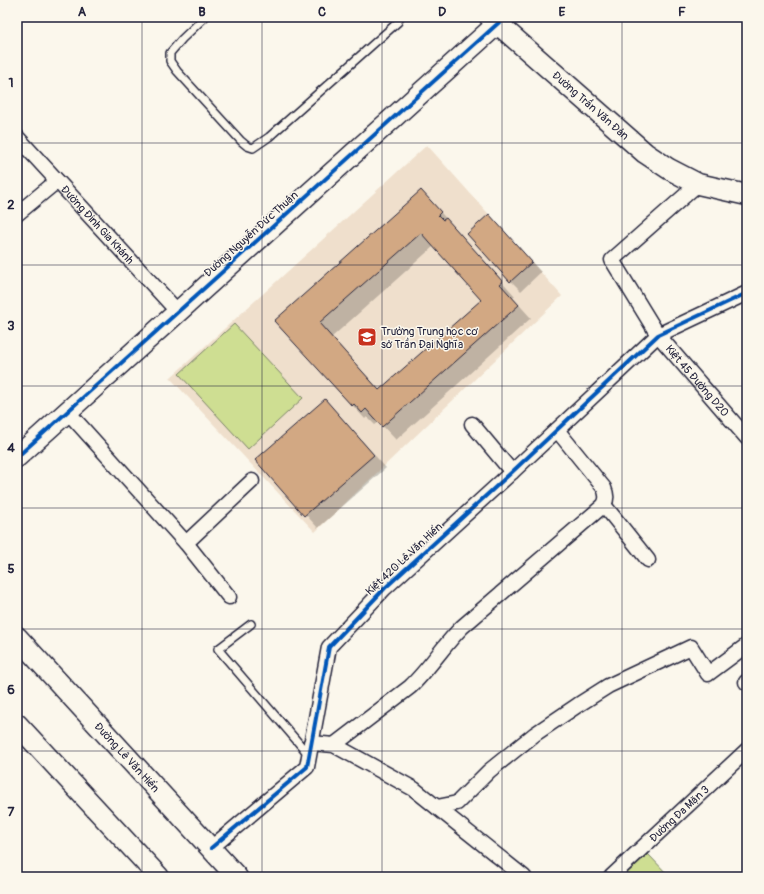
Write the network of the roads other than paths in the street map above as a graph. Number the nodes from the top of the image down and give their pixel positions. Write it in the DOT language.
graph roads {
  1 [pos="205,17"];
  2 [pos="400,17"];
  3 [pos="498,19"];
  4 [pos="17,137"];
  5 [pos="57,181"];
  6 [pos="698,184"];
  7 [pos="747,195"];
  8 [pos="17,214"];
  9 [pos="747,292"];
  10 [pos="178,312"];
  11 [pos="658,335"];
  12 [pos="68,411"];
  13 [pos="472,424"];
  14 [pos="557,430"];
  15 [pos="747,438"];
  16 [pos="17,457"];
  17 [pos="512,472"];
  18 [pos="252,481"];
  19 [pos="604,505"];
  20 [pos="186,543"];
  21 [pos="648,560"];
  22 [pos="229,597"];
  23 [pos="251,624"];
  24 [pos="17,637"];
  25 [pos="747,645"];
  26 [pos="17,724"];
  27 [pos="334,746"];
  28 [pos="310,749"];
  29 [pos="747,750"];
  30 [pos="437,807"];
  31 [pos="211,848"];
  32 [pos="159,877"];
  33 [pos="237,877"];
  34 [pos="524,877"];
  35 [pos="611,877"];
  1 -- 2 [label="lane"];
  3 -- 6 [label="street, Đường Trần Văn Đán"];
  3 -- 10 [label="street, Đường Nguyễn Đức Thuận"];
  4 -- 5 [label="street, Đường Đinh Gia Khánh"];
  5 -- 8 [label="street"];
  5 -- 10 [label="street, Đường Đinh Gia Khánh"];
  6 -- 7 [label="street, Đường Trần Văn Đán"];
  6 -- 11 [label="street, Kiệt 45 Đường D20"];
  9 -- 11 [label="street, Kiệt 420 Lê Văn Hiến"];
  10 -- 12 [label="street, Đường Nguyễn Đức Thuận"];
  11 -- 14 [label="street, Kiệt 420 Lê Văn Hiến"];
  11 -- 15 [label="street, Kiệt 45 Đường D20"];
  12 -- 16 [label="street, Đường Nguyễn Đức Thuận"];
  12 -- 20 [label="street"];
  13 -- 17 [label="street"];
  14 -- 17 [label="street, Kiệt 420 Lê Văn Hiến"];
  14 -- 19 [label="street"];
  17 -- 28 [label="street, Kiệt 420 Lê Văn Hiến"];
  18 -- 20 [label="street"];
  19 -- 21 [label="street"];
  19 -- 27 [label="street"];
  20 -- 22 [label="street"];
  23 -- 28 [label="lane"];
  24 -- 31 [label="street, Đường Lê Văn Hiến"];
  25 -- 30 [label="street"];
  26 -- 32 [label="street"];
  27 -- 28 [label="street"];
  27 -- 30 [label="street"];
  28 -- 31 [label="street, Kiệt 420 Lê Văn Hiến"];
  29 -- 35 [label="street, Đường Đa Mặn 3"];
  30 -- 34 [label="street"];
  31 -- 33 [label="street, Đường Lê Văn Hiến"];
}
